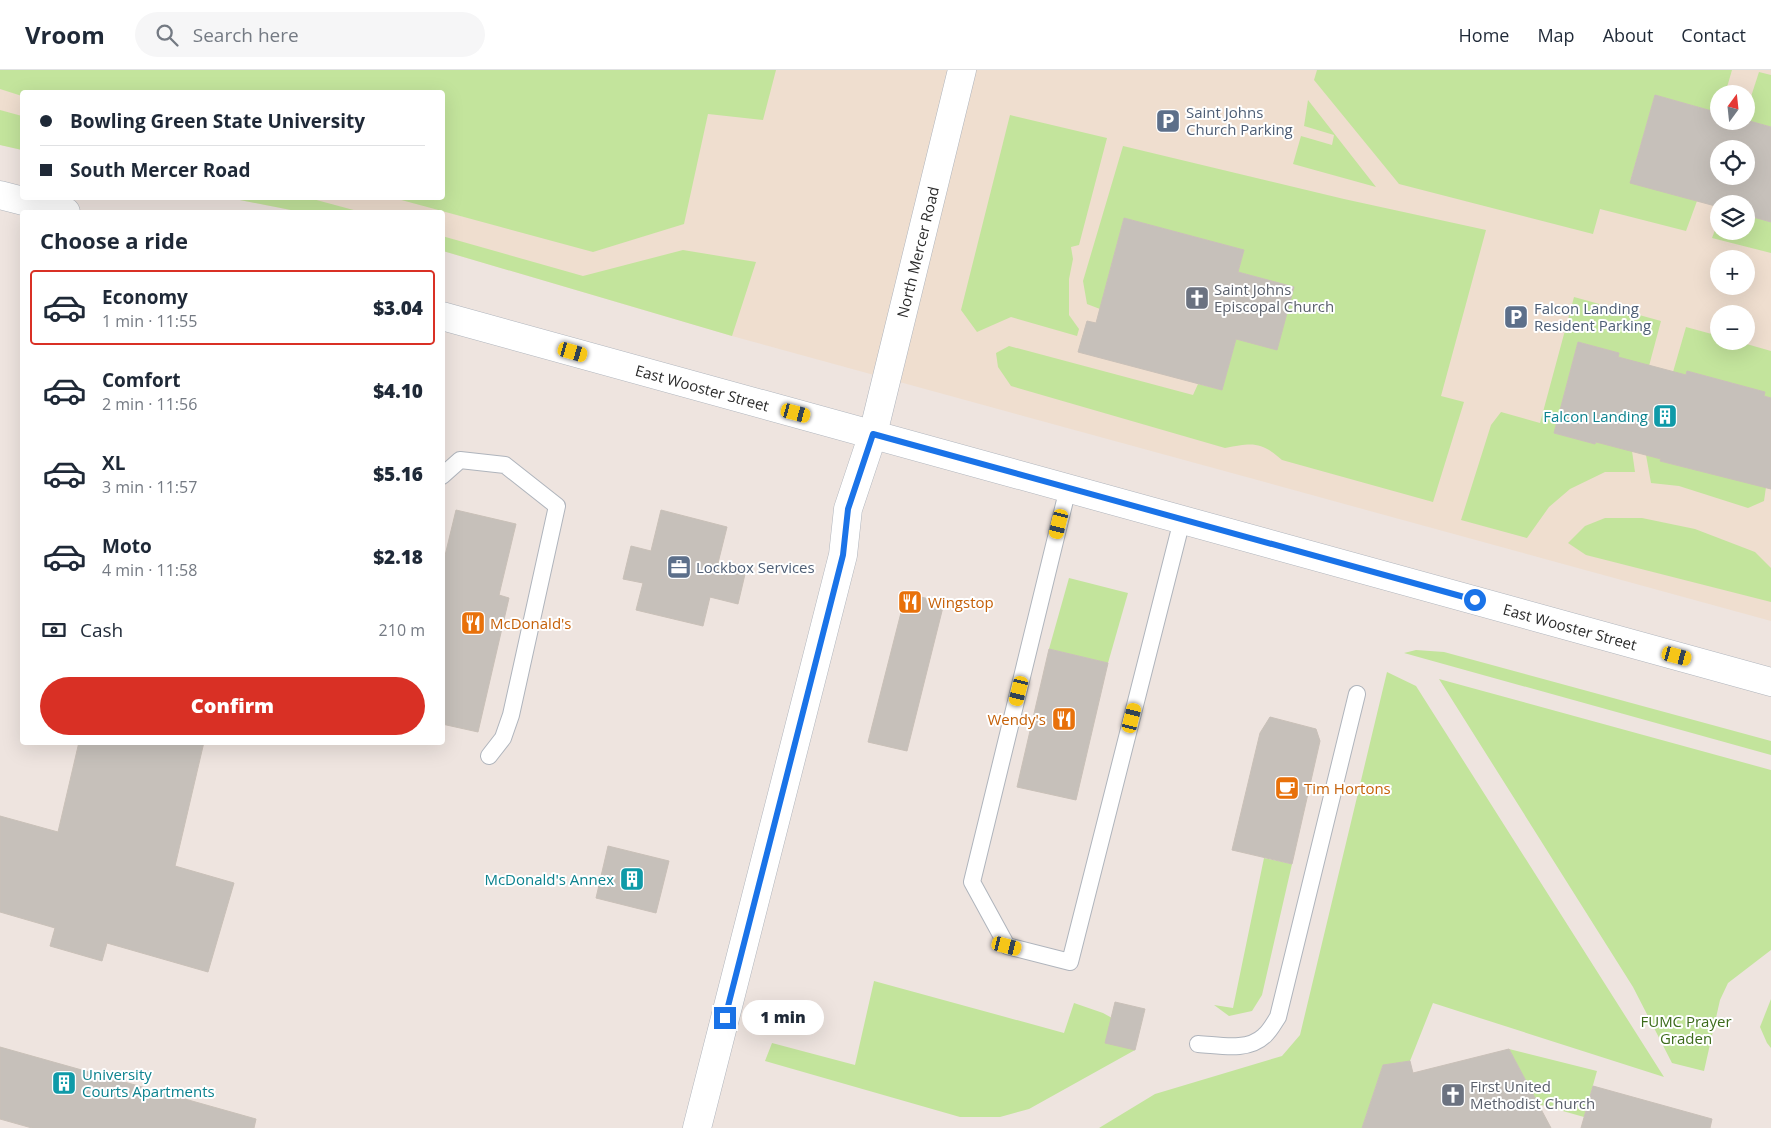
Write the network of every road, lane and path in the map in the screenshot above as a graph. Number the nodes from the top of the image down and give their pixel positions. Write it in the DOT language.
graph roads {
  1 [pos="962,70"];
  2 [pos="0,195"];
  3 [pos="58,210"];
  4 [pos="445,317"];
  5 [pos="873,434"];
  6 [pos="445,473"];
  7 [pos="1068,488"];
  8 [pos="1182,520"];
  9 [pos="1771,682"];
  10 [pos="1357,694"];
  11 [pos="489,756"];
  12 [pos="1198,1044"];
  13 [pos="697,1128"];
  1 -- 5 [label="main road, North Mercer Road"];
  2 -- 3 [label="main road"];
  4 -- 5 [label="main road, East Wooster Street"];
  5 -- 7 [label="main road, East Wooster Street"];
  5 -- 13 [label="main road, North Mercer Road"];
  6 -- 11 [label="lane"];
  7 -- 8 [label="main road, East Wooster Street"];
  7 -- 8 [label="lane"];
  8 -- 9 [label="main road, East Wooster Street"];
  10 -- 12 [label="lane"];
}
